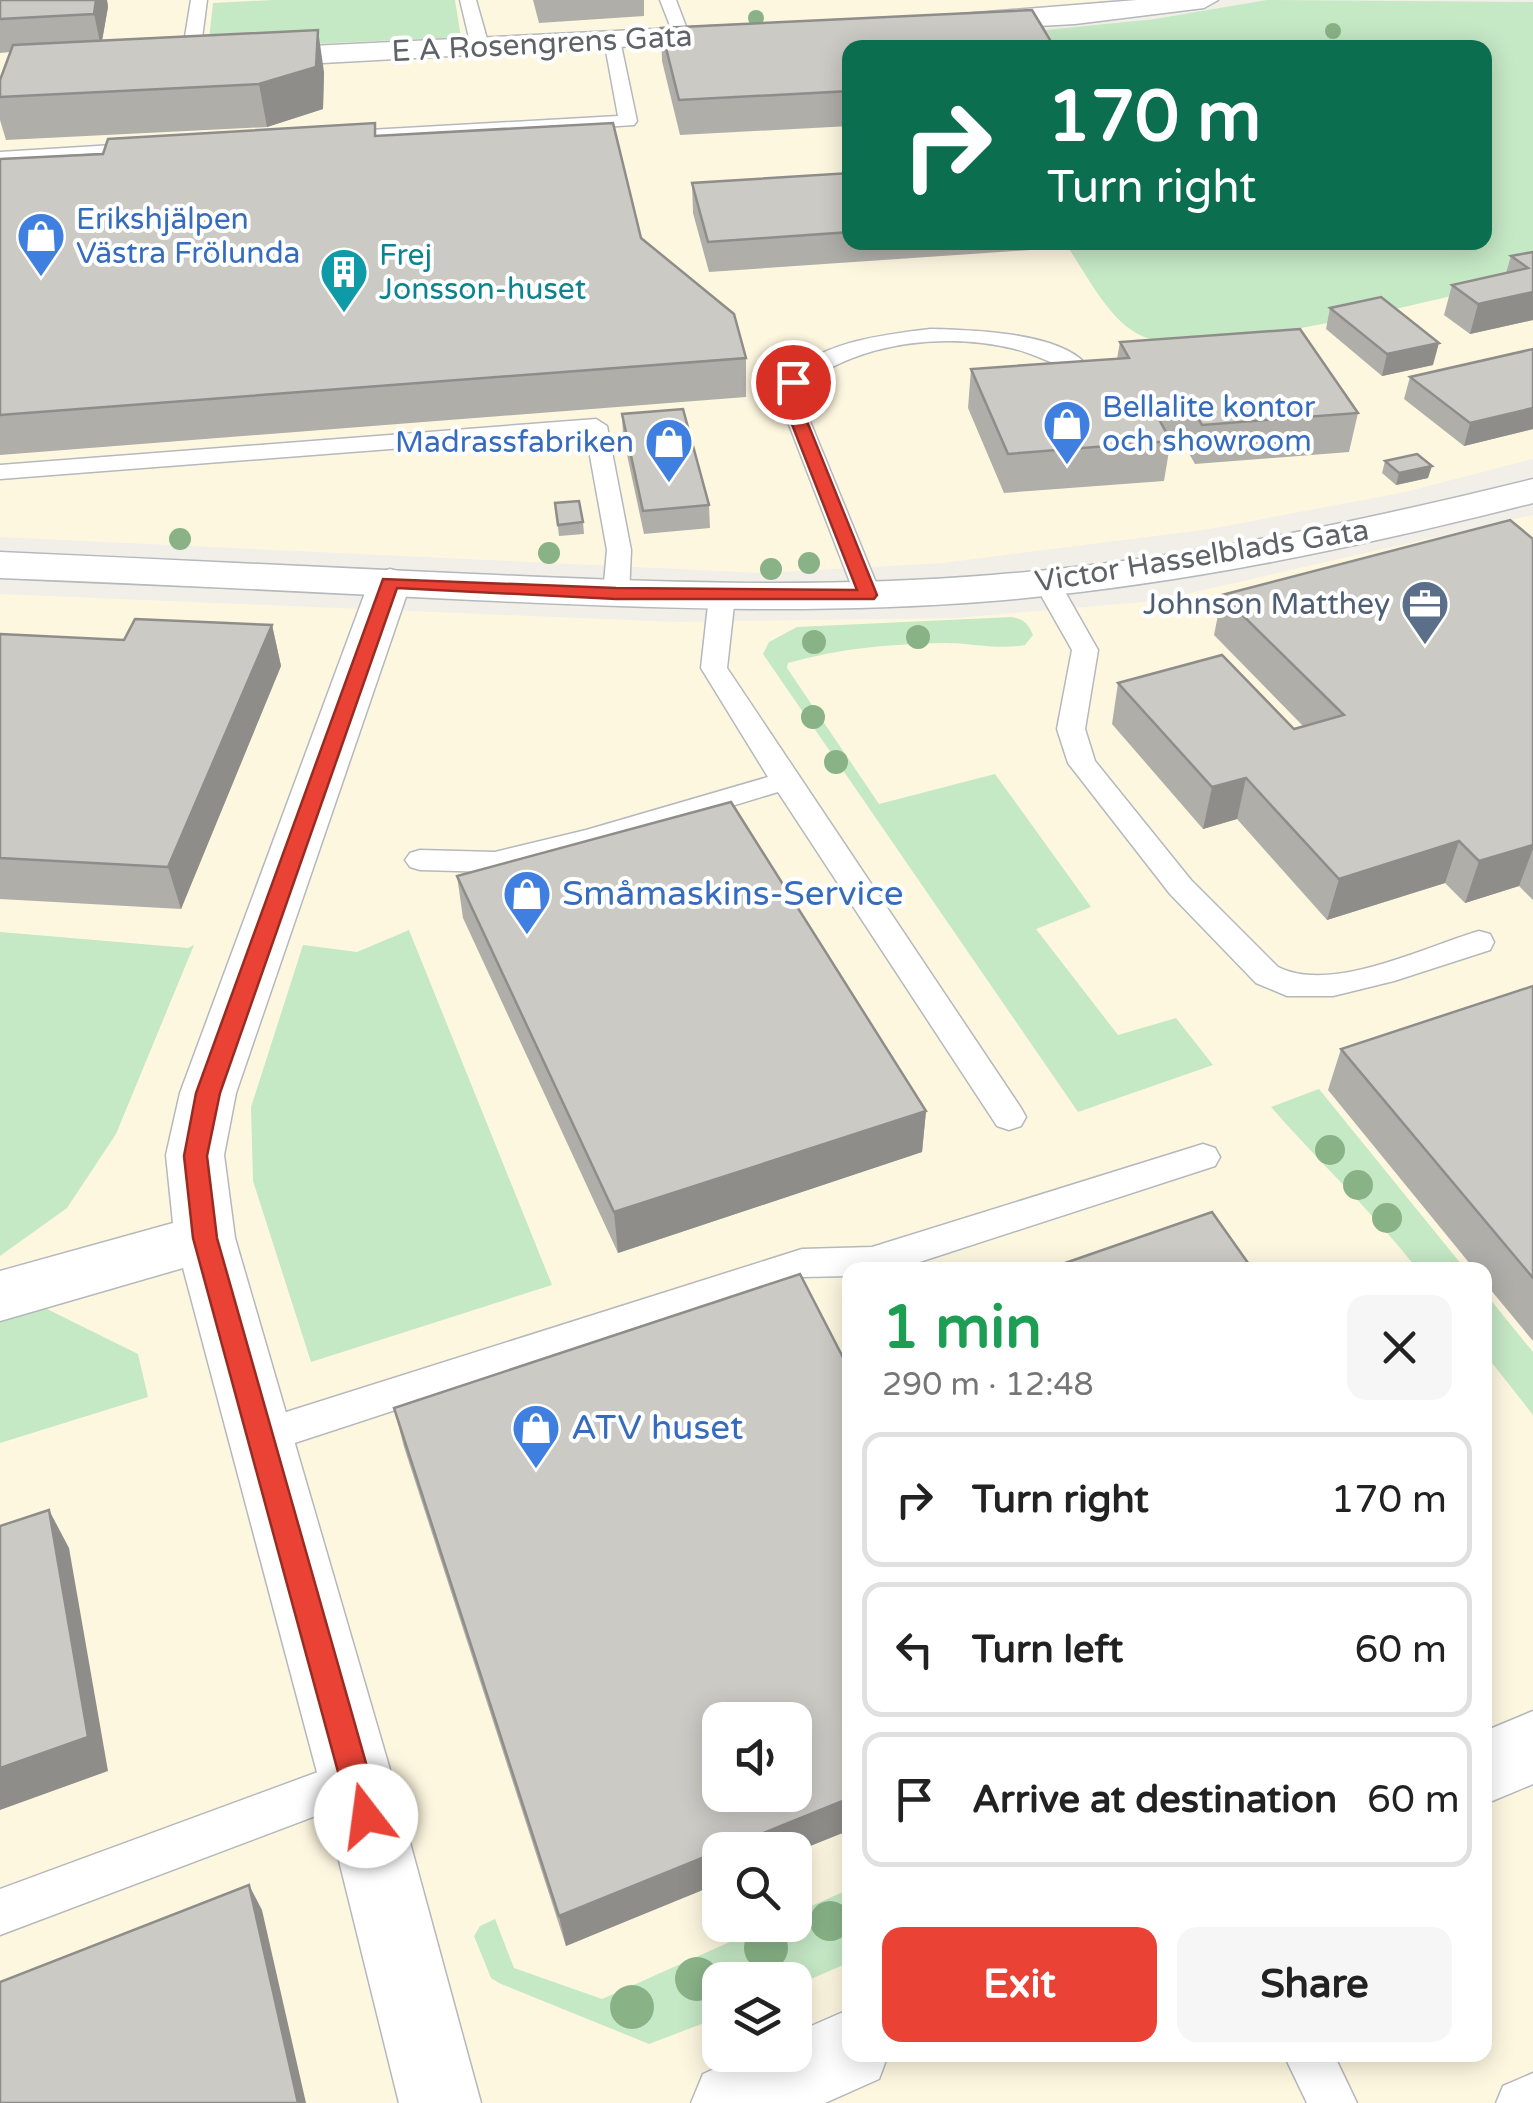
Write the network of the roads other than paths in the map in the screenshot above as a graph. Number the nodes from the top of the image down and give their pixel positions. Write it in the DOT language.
graph roads {
  1 [pos="199,0"];
  2 [pos="468,0"];
  3 [pos="668,0"];
  4 [pos="1204,0"];
  5 [pos="931,24"];
  6 [pos="759,33"];
  7 [pos="682,37"];
  8 [pos="612,40"];
  9 [pos="480,46"];
  10 [pos="210,60"];
  11 [pos="152,63"];
  12 [pos="316,139"];
  13 [pos="160,148"];
  14 [pos="0,158"];
  15 [pos="1074,363"];
  16 [pos="0,472"];
  17 [pos="1533,491"];
  18 [pos="0,564"];
  19 [pos="390,582"];
  20 [pos="1047,584"];
  21 [pos="616,594"];
  22 [pos="868,595"];
  23 [pos="722,596"];
  24 [pos="784,781"];
  25 [pos="420,860"];
  26 [pos="1479,942"];
  27 [pos="1009,1117"];
  28 [pos="1203,1158"];
  29 [pos="205,1238"];
  30 [pos="887,1262"];
  31 [pos="842,1265"];
  32 [pos="0,1296"];
  33 [pos="261,1437"];
  34 [pos="1533,1747"];
  35 [pos="1492,1765"];
  36 [pos="356,1780"];
  37 [pos="0,1912"];
  38 [pos="842,2054"];
  39 [pos="1312,2062"];
  40 [pos="1533,2096"];
  41 [pos="440,2103"];
  42 [pos="732,2103"];
  43 [pos="1334,2103"];
  44 [pos="1520,2103"];
  1 -- 10 [label="lane"];
  2 -- 9 [label="lane"];
  3 -- 7 [label="lane"];
  4 -- 5 [label="street"];
  6 -- 7 [label="street, E A Rosengrens Gata"];
  7 -- 8 [label="street, E A Rosengrens Gata"];
  8 -- 9 [label="street, E A Rosengrens Gata"];
  8 -- 12 [label="lane"];
  9 -- 10 [label="street, E A Rosengrens Gata"];
  10 -- 11 [label="street, E A Rosengrens Gata"];
  13 -- 14 [label="lane"];
  15 -- 22 [label="lane"];
  16 -- 21 [label="lane"];
  17 -- 20 [label="street, Victor Hasselblads Gata"];
  18 -- 19 [label="street, Victor Hasselblads Gata"];
  19 -- 21 [label="street, Victor Hasselblads Gata"];
  19 -- 29 [label="street"];
  20 -- 22 [label="street, Victor Hasselblads Gata"];
  20 -- 26 [label="lane"];
  21 -- 23 [label="street, Victor Hasselblads Gata"];
  22 -- 23 [label="street, Victor Hasselblads Gata"];
  23 -- 24 [label="lane"];
  24 -- 25 [label="lane"];
  24 -- 27 [label="lane"];
  28 -- 30 [label="lane"];
  29 -- 32 [label="street"];
  29 -- 33 [label="street"];
  31 -- 33 [label="lane"];
  33 -- 36 [label="street"];
  34 -- 35 [label="street"];
  36 -- 37 [label="lane"];
  36 -- 41 [label="street"];
  38 -- 42 [label="street"];
  39 -- 43 [label="lane"];
  40 -- 44 [label="lane"];
}
